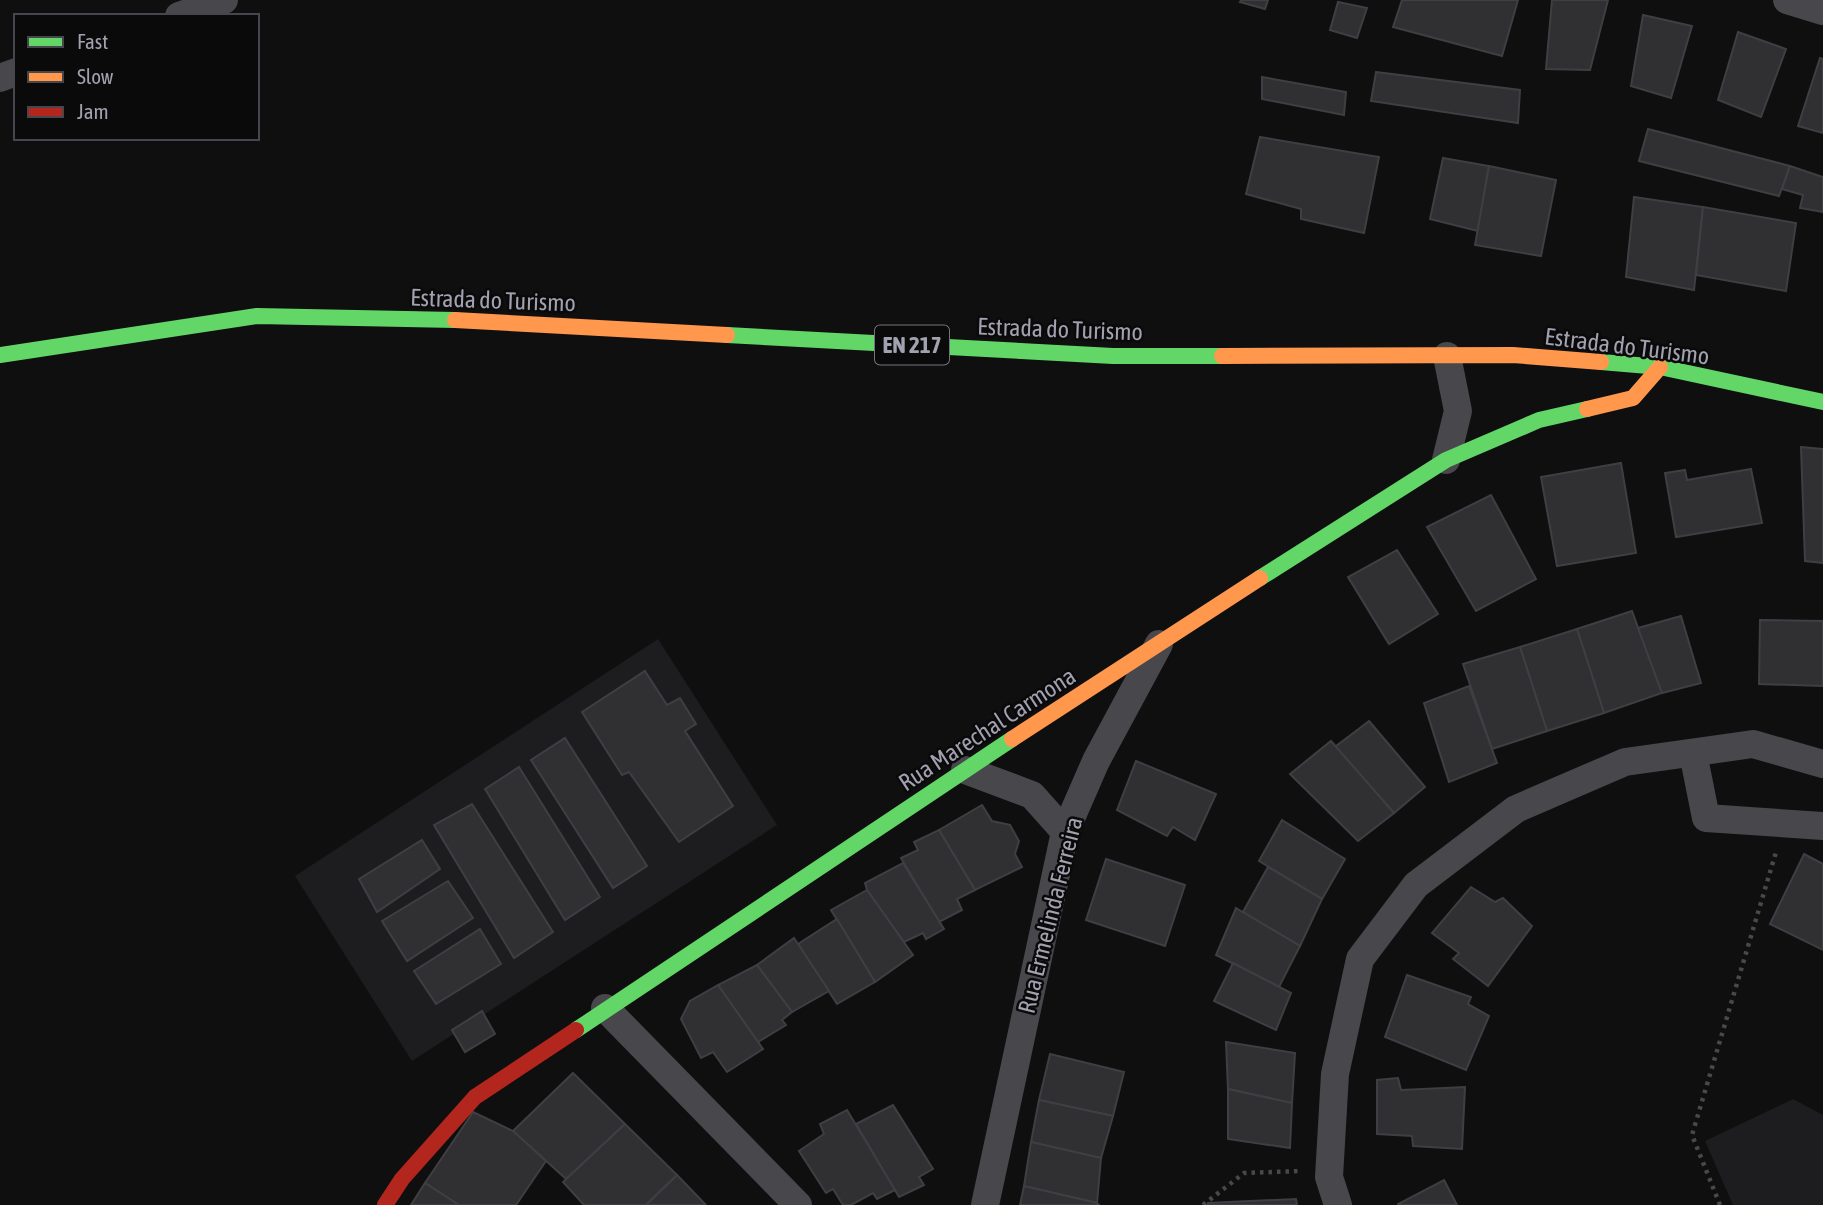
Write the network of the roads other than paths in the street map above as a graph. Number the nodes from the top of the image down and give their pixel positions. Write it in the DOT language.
graph roads {
  1 [pos="225,0"];
  2 [pos="185,14"];
  3 [pos="0,355"];
  4 [pos="1447,356"];
  5 [pos="1660,367"];
  6 [pos="1823,402"];
  7 [pos="1446,460"];
  8 [pos="1160,641"];
  9 [pos="1693,753"];
  10 [pos="1823,764"];
  11 [pos="965,770"];
  12 [pos="1823,826"];
  13 [pos="1065,832"];
  14 [pos="606,1008"];
  15 [pos="386,1205"];
  16 [pos="798,1205"];
  17 [pos="985,1205"];
  18 [pos="1338,1205"];
  1 -- 2 [label="street"];
  3 -- 4 [label="main road, Estrada do Turismo / EN 217"];
  4 -- 5 [label="main road, Estrada do Turismo / EN 217"];
  4 -- 7 [label="street"];
  5 -- 6 [label="main road, Estrada do Turismo / EN 217"];
  5 -- 7 [label="main road, Rua Marechal Carmona"];
  7 -- 8 [label="main road, Rua Marechal Carmona"];
  8 -- 11 [label="main road, Rua Marechal Carmona"];
  8 -- 13 [label="street, Rua Ermelinda Ferreira"];
  9 -- 10 [label="street"];
  9 -- 12 [label="street"];
  9 -- 18 [label="street"];
  11 -- 13 [label="street"];
  11 -- 14 [label="main road, Rua Marechal Carmona"];
  13 -- 17 [label="street, Rua Ermelinda Ferreira"];
  14 -- 15 [label="main road, Rua Marechal Carmona"];
  14 -- 16 [label="street"];
}
